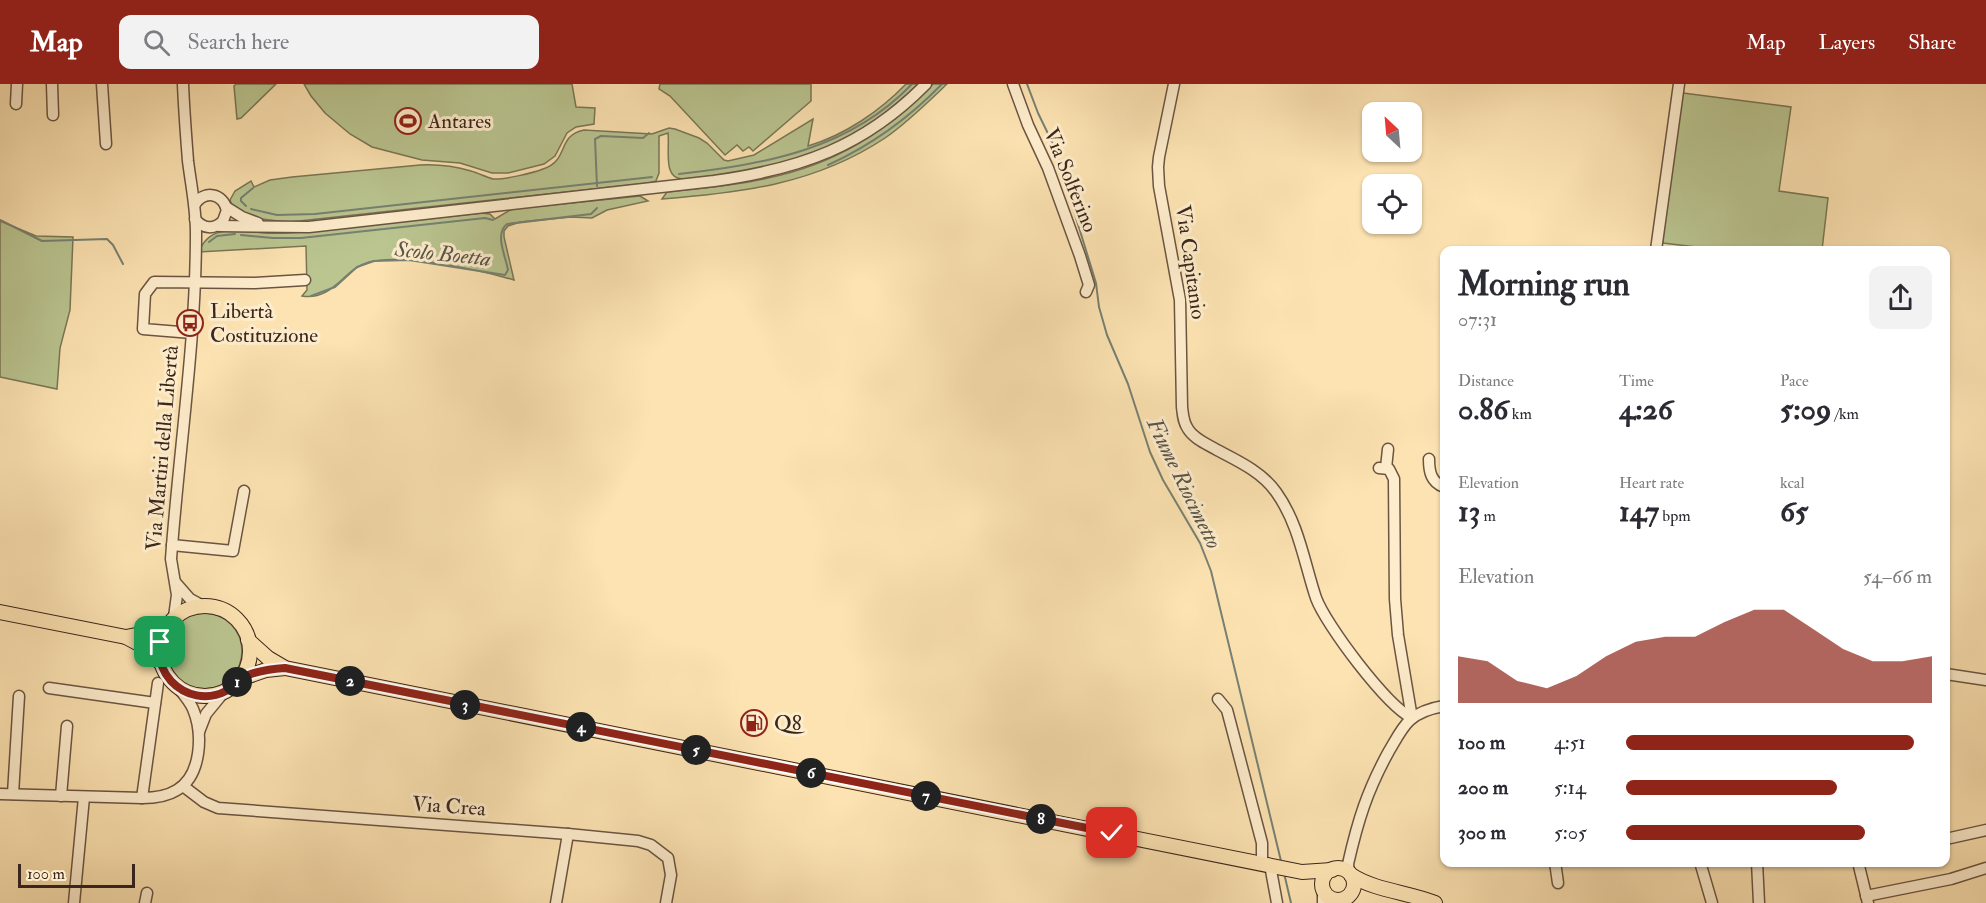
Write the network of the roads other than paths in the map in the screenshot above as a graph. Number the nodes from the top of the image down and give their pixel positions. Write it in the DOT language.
graph roads {
  1 [pos="17,84"];
  2 [pos="52,84"];
  3 [pos="102,84"];
  4 [pos="183,84"];
  5 [pos="926,84"];
  6 [pos="1013,84"];
  7 [pos="1174,84"];
  8 [pos="1679,84"];
  9 [pos="16,104"];
  10 [pos="52,115"];
  11 [pos="106,144"];
  12 [pos="190,175"];
  13 [pos="207,195"];
  14 [pos="195,204"];
  15 [pos="226,207"];
  16 [pos="195,219"];
  17 [pos="269,226"];
  18 [pos="214,227"];
  19 [pos="1657,246"];
  20 [pos="195,254"];
  21 [pos="305,279"];
  22 [pos="195,282"];
  23 [pos="1086,292"];
  24 [pos="192,333"];
  25 [pos="1388,448"];
  26 [pos="1429,459"];
  27 [pos="1440,485"];
  28 [pos="244,491"];
  29 [pos="172,545"];
  30 [pos="175,582"];
  31 [pos="203,606"];
  32 [pos="0,612"];
  33 [pos="171,621"];
  34 [pos="126,638"];
  35 [pos="248,640"];
  36 [pos="161,663"];
  37 [pos="285,668"];
  38 [pos="1950,675"];
  39 [pos="240,679"];
  40 [pos="1986,680"];
  41 [pos="158,682"];
  42 [pos="48,688"];
  43 [pos="180,690"];
  44 [pos="224,692"];
  45 [pos="19,696"];
  46 [pos="1218,699"];
  47 [pos="155,703"];
  48 [pos="1440,707"];
  49 [pos="1412,718"];
  50 [pos="67,726"];
  51 [pos="199,735"];
  52 [pos="183,786"];
  53 [pos="0,794"];
  54 [pos="13,794"];
  55 [pos="61,796"];
  56 [pos="84,797"];
  57 [pos="142,798"];
  58 [pos="1986,830"];
  59 [pos="568,834"];
  60 [pos="1950,838"];
  61 [pos="1280,867"];
  62 [pos="1556,867"];
  63 [pos="1701,867"];
  64 [pos="1757,867"];
  65 [pos="1859,867"];
  66 [pos="1986,868"];
  67 [pos="1342,872"];
  68 [pos="1558,883"];
  69 [pos="1380,888"];
  70 [pos="1323,892"];
  71 [pos="1341,900"];
  72 [pos="1867,900"];
  73 [pos="74,903"];
  74 [pos="556,903"];
  75 [pos="666,903"];
  76 [pos="1277,903"];
  77 [pos="1435,903"];
  78 [pos="1712,903"];
  79 [pos="1759,903"];
  1 -- 9 [label="street"];
  2 -- 10 [label="street"];
  3 -- 11 [label="street"];
  4 -- 12 [label="street, Via Martiri della Libertà"];
  5 -- 17 [label="street"];
  6 -- 23 [label="street, Via Solferino"];
  7 -- 49 [label="street, Via Capitanio"];
  8 -- 19 [label="street"];
  12 -- 13 [label="street"];
  12 -- 14 [label="street, Via Martiri della Libertà"];
  13 -- 14 [label="street"];
  13 -- 15 [label="street"];
  14 -- 16 [label="street, Via Martiri della Libertà"];
  15 -- 17 [label="street"];
  15 -- 18 [label="street, Via Martiri della Libertà"];
  16 -- 18 [label="street"];
  16 -- 20 [label="street, Via Martiri della Libertà"];
  17 -- 18 [label="street"];
  18 -- 20 [label="street, Via Martiri della Libertà"];
  20 -- 22 [label="street, Via Martiri della Libertà"];
  21 -- 22 [label="street"];
  22 -- 24 [label="street, Via Martiri della Libertà"];
  22 -- 24 [label="street"];
  24 -- 29 [label="street, Via Martiri della Libertà"];
  25 -- 49 [label="street"];
  26 -- 27 [label="street"];
  28 -- 29 [label="street"];
  29 -- 30 [label="street, Via Martiri della Libertà"];
  30 -- 31 [label="street"];
  30 -- 33 [label="street, Via Martiri della Libertà"];
  31 -- 33 [label="main road"];
  31 -- 35 [label="main road"];
  32 -- 34 [label="main road"];
  33 -- 34 [label="main road"];
  33 -- 36 [label="main road"];
  34 -- 36 [label="main road"];
  35 -- 37 [label="main road"];
  35 -- 39 [label="main road"];
  36 -- 43 [label="main road"];
  37 -- 39 [label="main road"];
  37 -- 61 [label="main road"];
  38 -- 40 [label="street"];
  39 -- 44 [label="main road"];
  41 -- 47 [label="street"];
  42 -- 47 [label="street"];
  43 -- 44 [label="main road"];
  43 -- 51 [label="street"];
  44 -- 51 [label="street"];
  45 -- 54 [label="street"];
  46 -- 61 [label="street"];
  47 -- 57 [label="street"];
  48 -- 49 [label="street"];
  49 -- 67 [label="street"];
  50 -- 55 [label="street"];
  51 -- 52 [label="street"];
  52 -- 57 [label="street"];
  52 -- 59 [label="street, Via Crea"];
  53 -- 54 [label="street"];
  54 -- 55 [label="street"];
  55 -- 56 [label="street"];
  56 -- 57 [label="street"];
  56 -- 73 [label="street"];
  58 -- 60 [label="street"];
  59 -- 74 [label="street"];
  59 -- 75 [label="street, Via Crea"];
  61 -- 67 [label="main road"];
  61 -- 70 [label="main road"];
  61 -- 76 [label="street"];
  62 -- 68 [label="street"];
  63 -- 78 [label="street"];
  64 -- 79 [label="street"];
  65 -- 72 [label="street"];
  66 -- 72 [label="street"];
  67 -- 69 [label="main road"];
  67 -- 70 [label="main road"];
  67 -- 71 [label="main road"];
  69 -- 71 [label="main road"];
  69 -- 77 [label="main road"];
  70 -- 71 [label="main road"];
}
